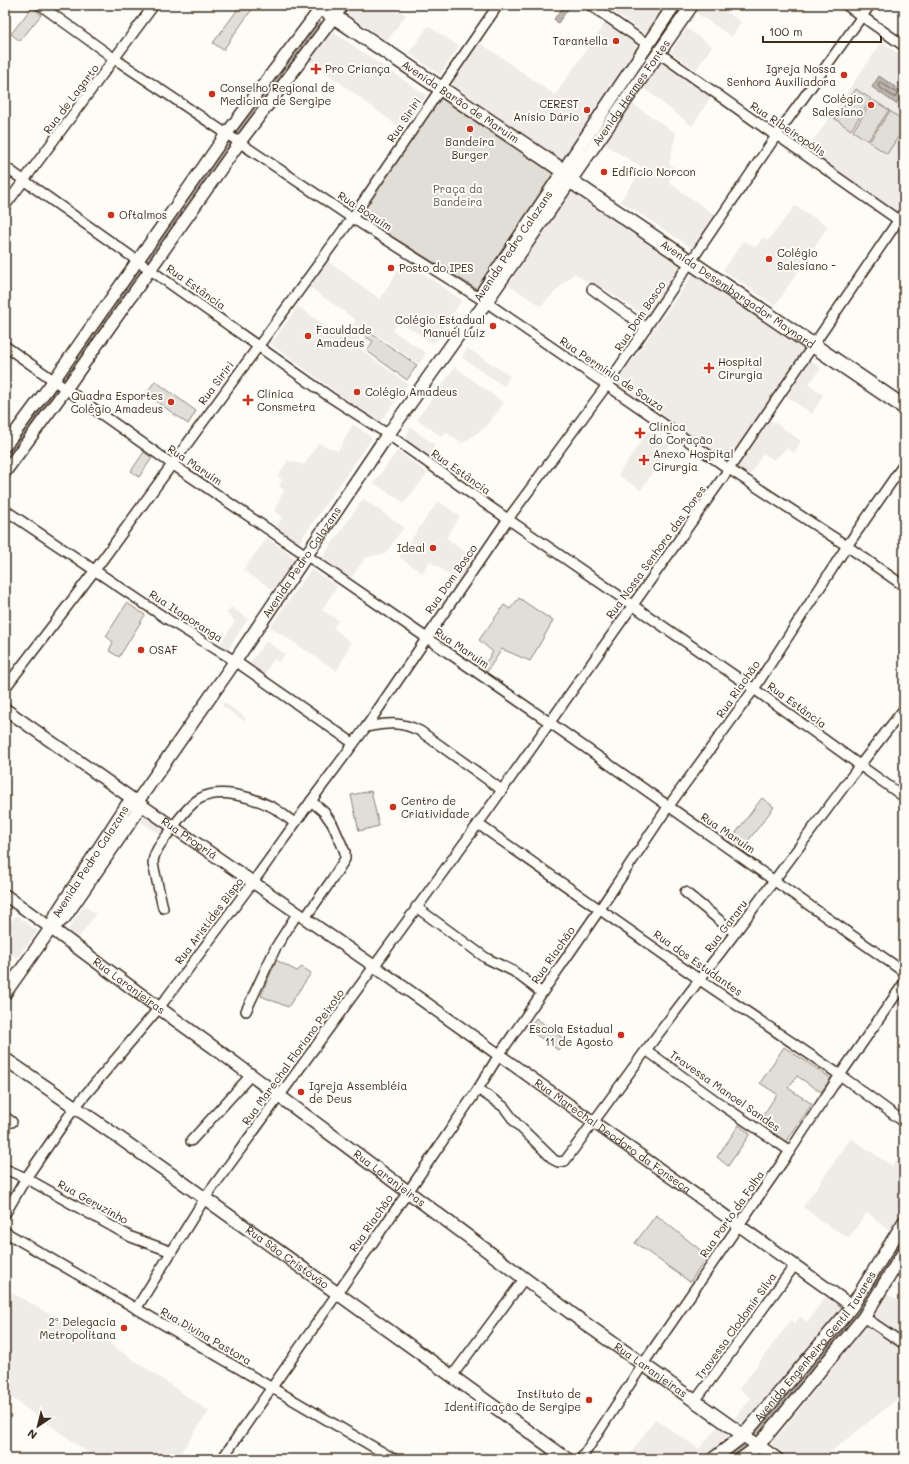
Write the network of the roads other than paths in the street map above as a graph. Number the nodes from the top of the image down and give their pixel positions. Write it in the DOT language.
graph roads {
  1 [pos="40,5"];
  2 [pos="154,5"];
  3 [pos="343,5"];
  4 [pos="498,5"];
  5 [pos="590,5"];
  6 [pos="674,5"];
  7 [pos="692,5"];
  8 [pos="846,5"];
  9 [pos="870,5"];
  10 [pos="320,8"];
  11 [pos="862,17"];
  12 [pos="333,19"];
  13 [pos="647,44"];
  14 [pos="904,46"];
  15 [pos="659,52"];
  16 [pos="115,59"];
  17 [pos="440,88"];
  18 [pos="776,136"];
  19 [pos="233,138"];
  20 [pos="5,167"];
  21 [pos="570,175"];
  22 [pos="24,181"];
  23 [pos="5,206"];
  24 [pos="352,218"];
  25 [pos="902,219"];
  26 [pos="693,260"];
  27 [pos="144,265"];
  28 [pos="592,289"];
  29 [pos="482,300"];
  30 [pos="646,328"];
  31 [pos="816,343"];
  32 [pos="5,346"];
  33 [pos="258,346"];
  34 [pos="60,385"];
  35 [pos="607,385"];
  36 [pos="904,398"];
  37 [pos="904,407"];
  38 [pos="389,435"];
  39 [pos="5,446"];
  40 [pos="172,464"];
  41 [pos="904,464"];
  42 [pos="729,469"];
  43 [pos="5,472"];
  44 [pos="5,510"];
  45 [pos="508,519"];
  46 [pos="847,546"];
  47 [pos="306,555"];
  48 [pos="95,570"];
  49 [pos="904,586"];
  50 [pos="632,605"];
  51 [pos="425,638"];
  52 [pos="235,661"];
  53 [pos="5,688"];
  54 [pos="754,689"];
  55 [pos="5,709"];
  56 [pos="904,709"];
  57 [pos="549,722"];
  58 [pos="366,727"];
  59 [pos="354,743"];
  60 [pos="860,764"];
  61 [pos="502,790"];
  62 [pos="904,797"];
  63 [pos="311,801"];
  64 [pos="137,802"];
  65 [pos="668,807"];
  66 [pos="295,823"];
  67 [pos="478,824"];
  68 [pos="174,827"];
  69 [pos="775,880"];
  70 [pos="253,882"];
  71 [pos="685,892"];
  72 [pos="5,895"];
  73 [pos="416,907"];
  74 [pos="163,908"];
  75 [pos="600,909"];
  76 [pos="301,916"];
  77 [pos="51,928"];
  78 [pos="735,933"];
  79 [pos="374,966"];
  80 [pos="904,972"];
  81 [pos="700,980"];
  82 [pos="904,983"];
  83 [pos="5,993"];
  84 [pos="542,993"];
  85 [pos="158,1008"];
  86 [pos="246,1011"];
  87 [pos="646,1050"];
  88 [pos="498,1055"];
  89 [pos="5,1059"];
  90 [pos="251,1075"];
  91 [pos="840,1075"];
  92 [pos="478,1089"];
  93 [pos="280,1097"];
  94 [pos="75,1107"];
  95 [pos="594,1122"];
  96 [pos="904,1122"];
  97 [pos="191,1142"];
  98 [pos="790,1151"];
  99 [pos="5,1169"];
  100 [pos="26,1178"];
  101 [pos="408,1192"];
  102 [pos="205,1198"];
  103 [pos="5,1214"];
  104 [pos="904,1222"];
  105 [pos="739,1224"];
  106 [pos="5,1232"];
  107 [pos="172,1252"];
  108 [pos="904,1252"];
  109 [pos="795,1264"];
  110 [pos="524,1279"];
  111 [pos="338,1293"];
  112 [pos="852,1306"];
  113 [pos="136,1309"];
  114 [pos="864,1317"];
  115 [pos="904,1344"];
  116 [pos="642,1364"];
  117 [pos="452,1376"];
  118 [pos="272,1388"];
  119 [pos="696,1401"];
  120 [pos="750,1441"];
  121 [pos="222,1459"];
  122 [pos="394,1459"];
  123 [pos="567,1459"];
  124 [pos="581,1459"];
  125 [pos="713,1459"];
  126 [pos="741,1459"];
  127 [pos="776,1459"];
  1 -- 16 [label="street, Rua Boquim"];
  2 -- 16 [label="street, Rua de Lagarto"];
  3 -- 12 [label="street"];
  4 -- 17 [label="street, Rua Siriri"];
  5 -- 13 [label="street"];
  6 -- 13 [label="main road, Avenida Hermes Fontes"];
  7 -- 15 [label="main road, Avenida Hermes Fontes"];
  8 -- 11 [label="street"];
  9 -- 11 [label="street, Rua Dom Bosco"];
  10 -- 12 [label="main road, Avenida Barão de Maruim"];
  10 -- 19 [label="street"];
  11 -- 14 [label="street"];
  11 -- 18 [label="street, Rua Dom Bosco"];
  12 -- 17 [label="main road, Avenida Barão de Maruim"];
  12 -- 19 [label="street"];
  13 -- 21 [label="main road, Avenida Hermes Fontes"];
  15 -- 18 [label="street, Rua Ribeiropólis"];
  15 -- 21 [label="main road, Avenida Hermes Fontes"];
  16 -- 19 [label="street, Rua Boquim"];
  16 -- 22 [label="street, Rua de Lagarto"];
  17 -- 21 [label="main road, Avenida Barão de Maruim"];
  17 -- 24 [label="street, Rua Siriri"];
  18 -- 25 [label="street, Rua Ribeiropólis"];
  18 -- 26 [label="street, Rua Dom Bosco"];
  19 -- 24 [label="street, Rua Boquim"];
  19 -- 27 [label="street"];
  19 -- 27 [label="street"];
  20 -- 22 [label="street, Rua Estância"];
  21 -- 26 [label="main road, Avenida Desembargador Maynard"];
  21 -- 29 [label="main road, Avenida Pedro Calazans"];
  22 -- 23 [label="street, Rua de Lagarto"];
  22 -- 27 [label="street, Rua Estância"];
  24 -- 29 [label="street, Rua Boquim"];
  24 -- 33 [label="street, Rua Siriri"];
  25 -- 31 [label="street, Rua Nossa Senhora das Dores"];
  26 -- 30 [label="street, Rua Dom Bosco"];
  26 -- 31 [label="main road, Avenida Desembargador Maynard"];
  27 -- 33 [label="street, Rua Estância"];
  27 -- 34 [label="street"];
  27 -- 34 [label="street"];
  28 -- 30 [label="street"];
  29 -- 35 [label="street, Rua Permínio de Souza"];
  29 -- 38 [label="main road, Avenida Pedro Calazans"];
  30 -- 35 [label="street, Rua Dom Bosco"];
  31 -- 36 [label="main road, Avenida Desembargador Maynard"];
  31 -- 37 [label="main road, Avenida Desembargador Maynard"];
  31 -- 42 [label="street, Rua Nossa Senhora das Dores"];
  32 -- 34 [label="street, Rua Maruim"];
  33 -- 38 [label="street, Rua Estância"];
  33 -- 40 [label="street, Rua Siriri"];
  34 -- 39 [label="street"];
  34 -- 40 [label="street, Rua Maruim"];
  34 -- 43 [label="street"];
  35 -- 42 [label="street, Rua Permínio de Souza"];
  35 -- 45 [label="street, Rua Dom Bosco"];
  38 -- 45 [label="street, Rua Estância"];
  38 -- 47 [label="main road, Avenida Pedro Calazans"];
  40 -- 47 [label="street, Rua Maruim"];
  40 -- 48 [label="street, Rua Siriri"];
  41 -- 46 [label="street, Rua Riachão"];
  42 -- 46 [label="street, Rua Permínio de Souza"];
  42 -- 50 [label="street, Rua Nossa Senhora das Dores"];
  44 -- 48 [label="street, Rua Itaporanga"];
  45 -- 50 [label="street, Rua Estância"];
  45 -- 51 [label="street, Rua Dom Bosco"];
  46 -- 49 [label="street, Rua Permínio de Souza"];
  46 -- 54 [label="street, Rua Riachão"];
  47 -- 51 [label="street, Rua Maruim"];
  47 -- 52 [label="main road, Avenida Pedro Calazans"];
  48 -- 52 [label="street, Rua Itaporanga"];
  48 -- 53 [label="street, Rua Siriri"];
  50 -- 54 [label="street, Rua Estância"];
  50 -- 57 [label="street, Rua Nossa Senhora das Dores"];
  51 -- 57 [label="street, Rua Maruim"];
  51 -- 58 [label="street, Rua Aristídes Bispo"];
  52 -- 59 [label="street, Rua Itaporanga"];
  52 -- 64 [label="main road, Avenida Pedro Calazans"];
  54 -- 60 [label="street, Rua Estância"];
  54 -- 65 [label="street, Rua Riachão"];
  55 -- 64 [label="street, Rua Propriá"];
  56 -- 60 [label="street, Rua Gararu"];
  57 -- 61 [label="street, Rua Nossa Senhora das Dores"];
  57 -- 65 [label="street, Rua Maruim"];
  58 -- 59 [label="street, Rua Aristídes Bispo"];
  58 -- 61 [label="street"];
  59 -- 63 [label="street, Rua Aristídes Bispo"];
  60 -- 62 [label="street, Rua Estância"];
  60 -- 69 [label="street, Rua Gararu"];
  61 -- 67 [label="street, Rua Nossa Senhora das Dores"];
  63 -- 66 [label="street, Rua Aristídes Bispo"];
  63 -- 76 [label="street"];
  64 -- 68 [label="street, Rua Propriá"];
  64 -- 77 [label="main road, Avenida Pedro Calazans"];
  65 -- 69 [label="street, Rua Maruim"];
  65 -- 75 [label="street, Rua Riachão"];
  66 -- 68 [label="street"];
  66 -- 70 [label="street, Rua Aristídes Bispo"];
  67 -- 73 [label="street, Rua Marechal Floriano Peixoto"];
  67 -- 75 [label="street, Rua dos Estudantes"];
  68 -- 70 [label="street, Rua Propriá"];
  68 -- 74 [label="street"];
  69 -- 78 [label="street, Rua Gararu"];
  69 -- 80 [label="street, Rua Maruim"];
  70 -- 76 [label="street, Rua Propriá"];
  70 -- 85 [label="street, Rua Aristídes Bispo"];
  71 -- 78 [label="street"];
  72 -- 77 [label="street, Rua Laranjeiras"];
  73 -- 79 [label="street, Rua Marechal Floriano Peixoto"];
  73 -- 84 [label="street"];
  75 -- 81 [label="street, Rua dos Estudantes"];
  75 -- 84 [label="street, Rua Riachão"];
  76 -- 79 [label="street, Rua Propriá"];
  76 -- 86 [label="street"];
  77 -- 83 [label="main road, Avenida Pedro Calazans"];
  77 -- 85 [label="main road, Rua Laranjeiras"];
  78 -- 81 [label="street, Rua Gararu"];
  79 -- 88 [label="street, Rua Marechal Deodoro da Fonseca"];
  79 -- 93 [label="street, Rua Marechal Floriano Peixoto"];
  81 -- 87 [label="street, Rua Gararu"];
  81 -- 91 [label="street, Rua dos Estudantes"];
  82 -- 91 [label="street, Rua Porto da Folha"];
  84 -- 88 [label="street, Rua Riachão"];
  85 -- 90 [label="main road, Rua Laranjeiras"];
  85 -- 94 [label="street, Rua Aristídes Bispo"];
  87 -- 95 [label="street, Rua Gararu"];
  87 -- 98 [label="street, Travessa Manoel Sandes"];
  88 -- 92 [label="street, Rua Riachão"];
  88 -- 95 [label="street, Rua Marechal Deodoro da Fonseca"];
  89 -- 94 [label="main road, Rua São Cristóvão"];
  90 -- 93 [label="main road, Rua Laranjeiras"];
  90 -- 97 [label="street"];
  91 -- 96 [label="street, Rua dos Estudantes"];
  91 -- 98 [label="street, Rua Porto da Folha"];
  92 -- 95 [label="street, Rua Gararu"];
  92 -- 101 [label="street, Rua Riachão"];
  93 -- 101 [label="main road, Rua Laranjeiras"];
  93 -- 102 [label="street, Rua Marechal Floriano Peixoto"];
  94 -- 100 [label="street, Rua Aristídes Bispo"];
  94 -- 102 [label="main road, Rua São Cristóvão"];
  95 -- 105 [label="street, Rua Marechal Deodoro da Fonseca"];
  98 -- 105 [label="street, Rua Porto da Folha"];
  99 -- 100 [label="street, Rua Geruzinho"];
  100 -- 103 [label="street, Rua Aristídes Bispo"];
  100 -- 107 [label="street, Rua Geruzinho"];
  101 -- 110 [label="main road, Rua Laranjeiras"];
  101 -- 111 [label="street, Rua Riachão"];
  102 -- 107 [label="street, Rua Marechal Floriano Peixoto"];
  102 -- 111 [label="main road, Rua São Cristóvão"];
  104 -- 112 [label="main road, Avenida Engenheiro Gentil Tavares"];
  105 -- 109 [label="street, Rua Marechal Deodoro da Fonseca"];
  105 -- 116 [label="street, Rua Porto da Folha"];
  106 -- 113 [label="street, Rua Divina Pastora"];
  107 -- 113 [label="street, Rua Marechal Floriano Peixoto"];
  108 -- 114 [label="main road, Avenida Engenheiro Gentil Tavares"];
  109 -- 112 [label="street, Rua Marechal Deodoro da Fonseca"];
  109 -- 119 [label="street, Travessa Clodomir Silva"];
  110 -- 116 [label="main road, Rua Laranjeiras"];
  110 -- 117 [label="street"];
  111 -- 117 [label="main road, Rua São Cristóvão"];
  111 -- 118 [label="street, Rua Riachão"];
  112 -- 120 [label="main road, Avenida Engenheiro Gentil Tavares"];
  113 -- 118 [label="street, Rua Divina Pastora"];
  114 -- 115 [label="street"];
  114 -- 120 [label="main road, Avenida Engenheiro Gentil Tavares"];
  116 -- 119 [label="main road, Rua Laranjeiras"];
  116 -- 124 [label="street, Rua Porto da Folha"];
  117 -- 123 [label="main road, Rua São Cristóvão"];
  118 -- 121 [label="street, Rua Riachão"];
  118 -- 122 [label="street, Rua Divina Pastora"];
  119 -- 120 [label="main road, Rua Laranjeiras"];
  120 -- 125 [label="main road, Avenida Engenheiro Gentil Tavares"];
  120 -- 126 [label="main road, Avenida Engenheiro Gentil Tavares"];
  120 -- 127 [label="main road, Rua Laranjeiras"];
}
